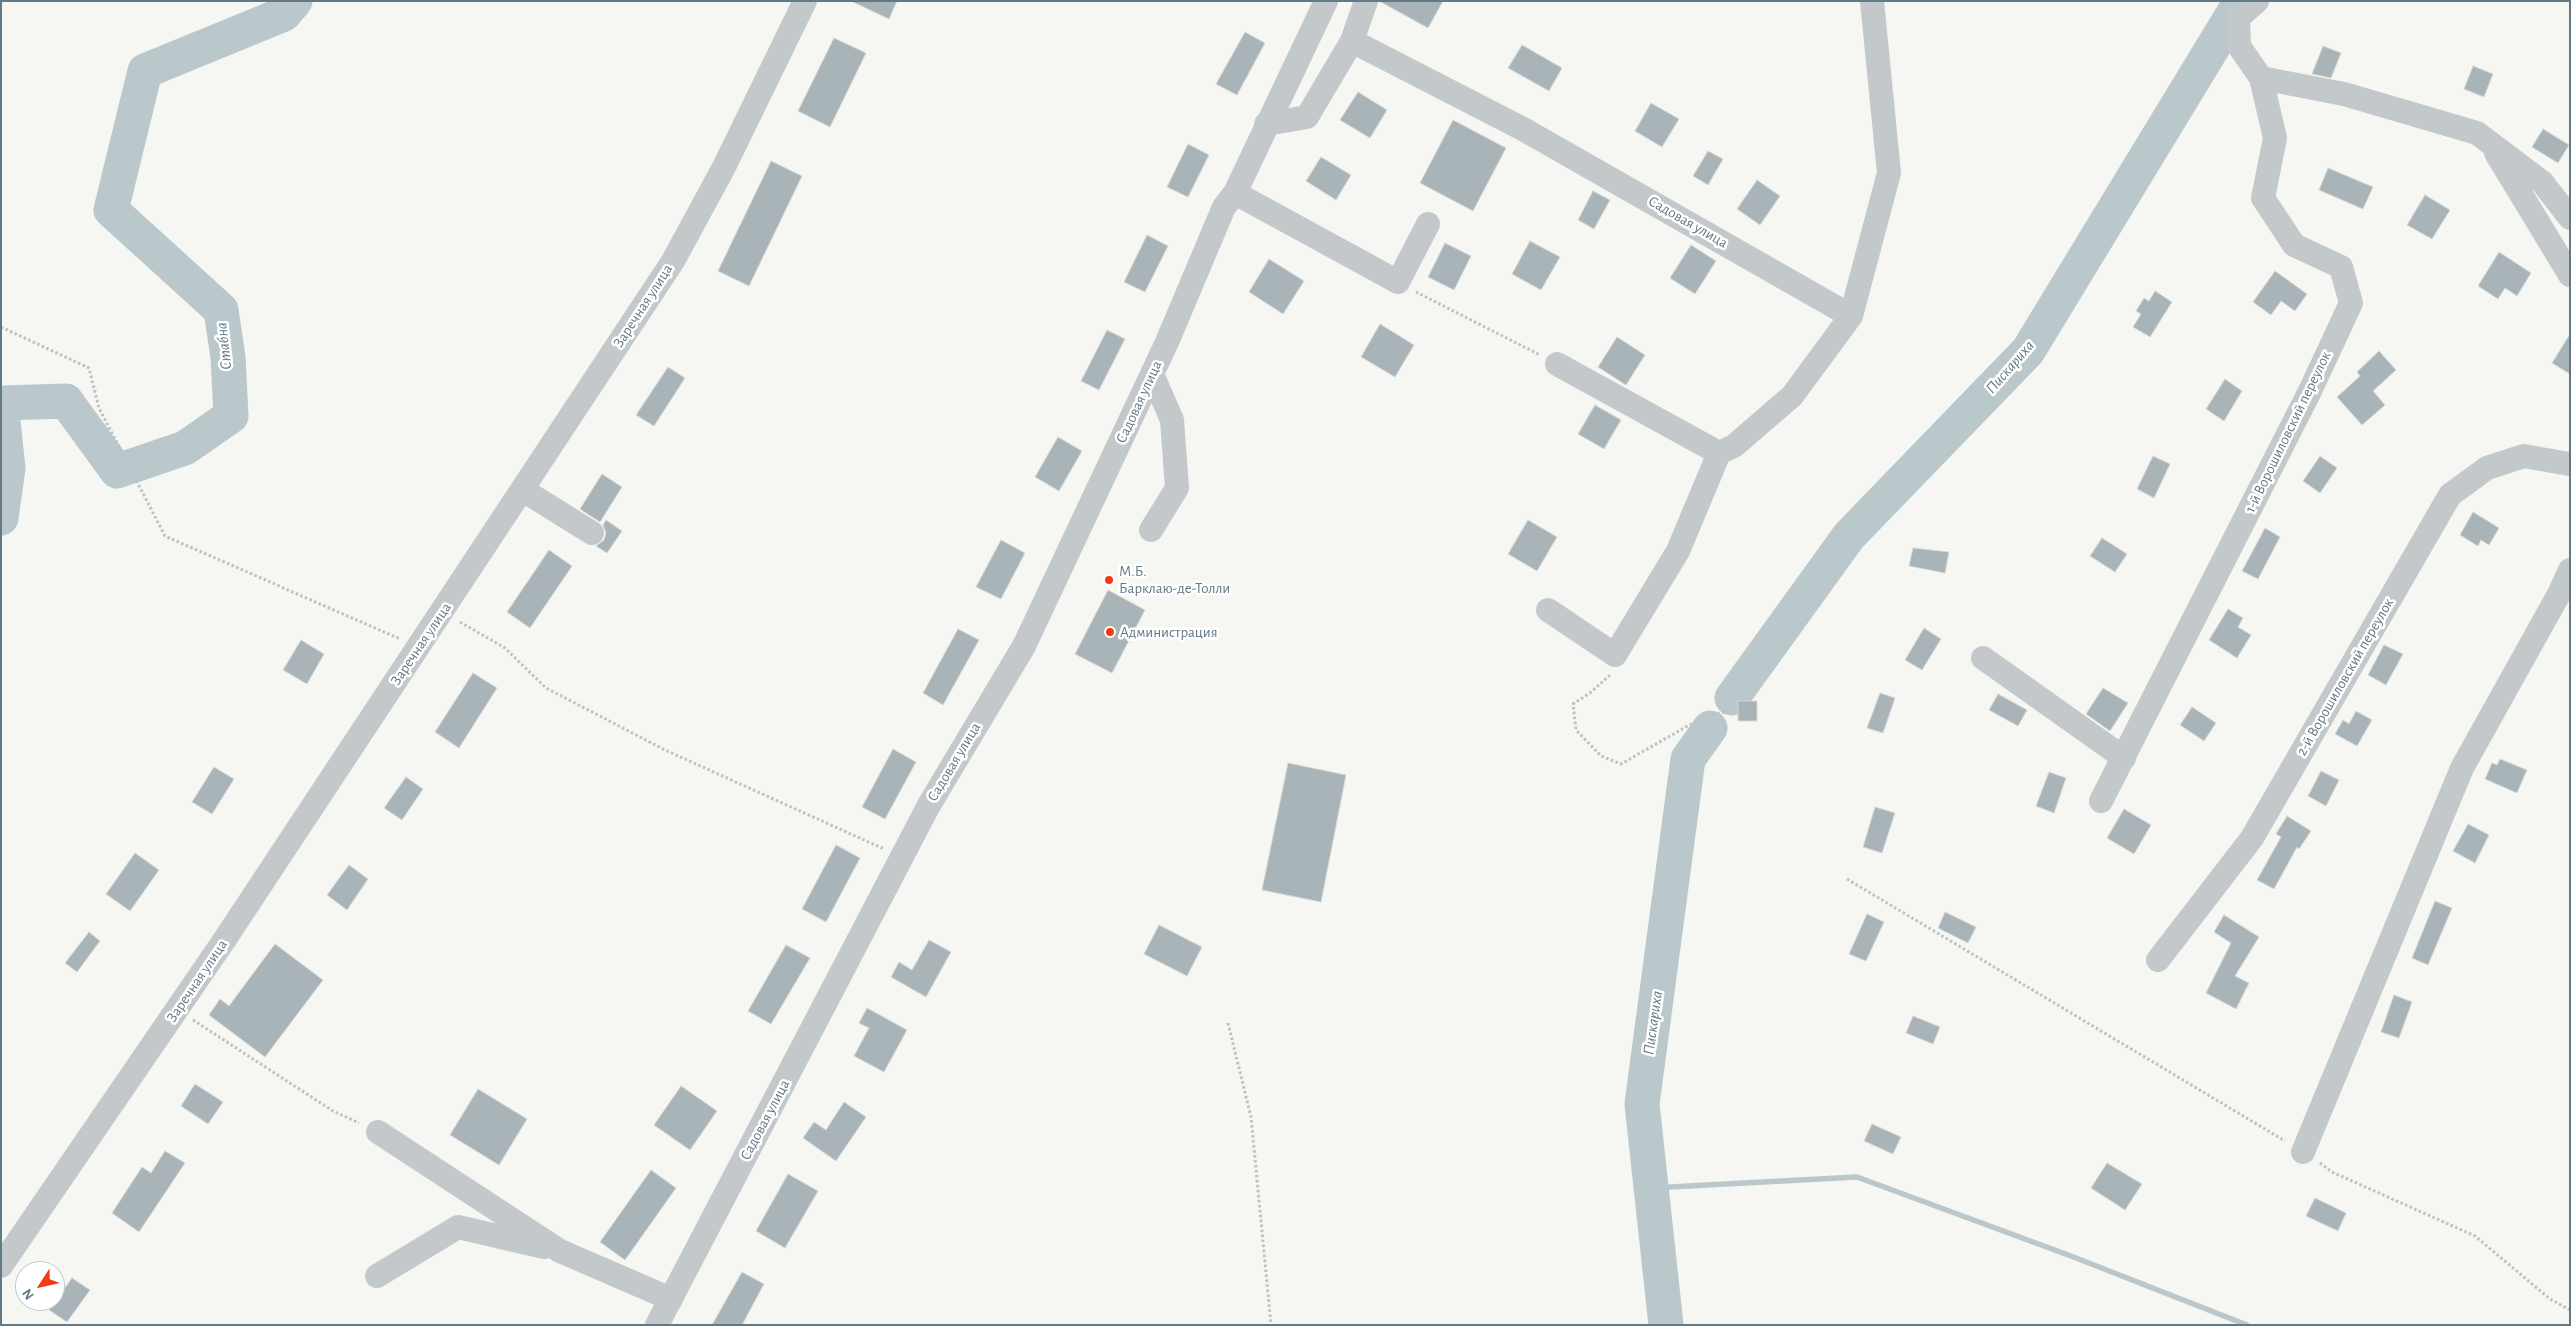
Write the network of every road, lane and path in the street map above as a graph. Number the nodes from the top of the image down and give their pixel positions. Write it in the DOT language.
graph roads {
  1 [pos="805,1"];
  2 [pos="1326,1"];
  3 [pos="1366,1"];
  4 [pos="1872,1"];
  5 [pos="2257,1"];
  6 [pos="1352,41"];
  7 [pos="2261,78"];
  8 [pos="1266,124"];
  9 [pos="2490,143"];
  10 [pos="1235,193"];
  11 [pos="2570,218"];
  12 [pos="1428,224"];
  13 [pos="2570,275"];
  14 [pos="1398,282"];
  15 [pos="1851,316"];
  16 [pos="1,327"];
  17 [pos="1557,364"];
  18 [pos="1152,374"];
  19 [pos="1719,453"];
  20 [pos="2569,464"];
  21 [pos="523,490"];
  22 [pos="1151,530"];
  23 [pos="592,533"];
  24 [pos="1082,562"];
  25 [pos="2570,570"];
  26 [pos="1058,574"];
  27 [pos="1548,610"];
  28 [pos="442,612"];
  29 [pos="418,648"];
  30 [pos="1615,655"];
  31 [pos="1983,658"];
  32 [pos="1731,711"];
  33 [pos="2124,758"];
  34 [pos="2102,801"];
  35 [pos="903,858"];
  36 [pos="1847,879"];
  37 [pos="2158,960"];
  38 [pos="177,1010"];
  39 [pos="1228,1023"];
  40 [pos="378,1132"];
  41 [pos="2303,1152"];
  42 [pos="560,1251"];
  43 [pos="1,1266"];
  44 [pos="377,1276"];
  45 [pos="671,1300"];
  46 [pos="2570,1310"];
  47 [pos="658,1325"];
  48 [pos="1271,1325"];
  1 -- 21 [label="street, Заречная улица"];
  2 -- 8 [label="street, Садовая улица"];
  3 -- 6 [label="street"];
  4 -- 15 [label="street"];
  5 -- 7 [label="street"];
  6 -- 8 [label="street"];
  6 -- 15 [label="street, Садовая улица"];
  7 -- 9 [label="street"];
  7 -- 33 [label="street, 1-й Ворошиловский переулок"];
  8 -- 10 [label="street, Садовая улица"];
  9 -- 11 [label="street"];
  9 -- 13 [label="street"];
  10 -- 14 [label="street"];
  10 -- 18 [label="street, Садовая улица"];
  12 -- 14 [label="street"];
  14 -- 17 [label="path"];
  15 -- 19 [label="street"];
  16 -- 29 [label="path"];
  17 -- 19 [label="street"];
  18 -- 22 [label="street"];
  18 -- 26 [label="street, Садовая улица"];
  19 -- 30 [label="street"];
  20 -- 37 [label="street, 2-й Ворошиловский переулок"];
  21 -- 23 [label="street"];
  21 -- 28 [label="street, Заречная улица"];
  24 -- 26 [label="street"];
  25 -- 41 [label="street"];
  26 -- 35 [label="street, Садовая улица"];
  27 -- 30 [label="street"];
  28 -- 29 [label="street, Заречная улица"];
  28 -- 35 [label="path"];
  29 -- 38 [label="street, Заречная улица"];
  30 -- 32 [label="path"];
  31 -- 33 [label="street"];
  33 -- 34 [label="street, 1-й Ворошиловский переулок"];
  35 -- 45 [label="street, Садовая улица"];
  36 -- 41 [label="path"];
  38 -- 40 [label="path"];
  38 -- 43 [label="street, Заречная улица"];
  39 -- 48 [label="path"];
  40 -- 42 [label="street"];
  41 -- 46 [label="path"];
  42 -- 44 [label="street"];
  42 -- 45 [label="street"];
  45 -- 47 [label="street, Садовая улица"];
}
